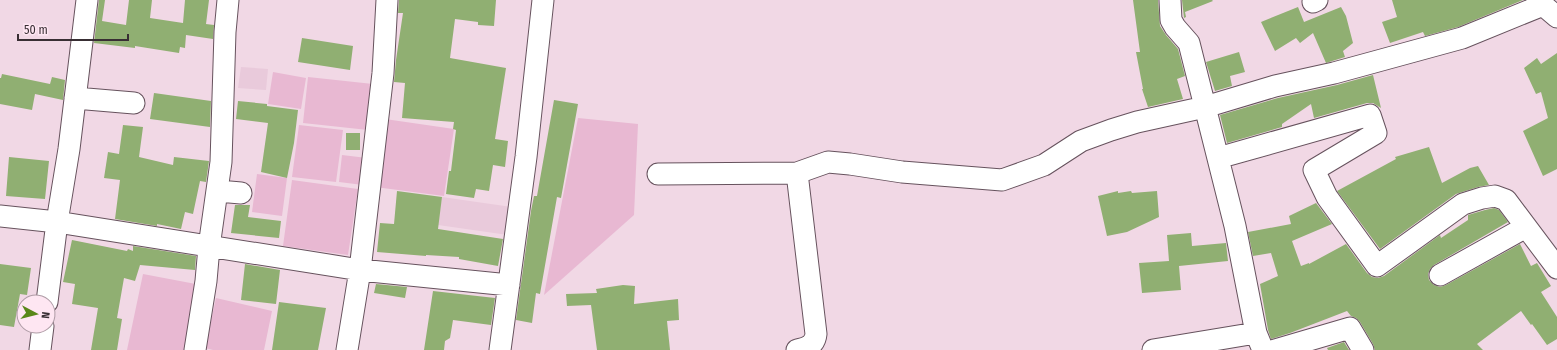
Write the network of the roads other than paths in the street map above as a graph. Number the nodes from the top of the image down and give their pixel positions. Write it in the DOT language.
graph roads {
  1 [pos="87,0"];
  2 [pos="228,0"];
  3 [pos="387,0"];
  4 [pos="543,0"];
  5 [pos="1170,0"];
  6 [pos="1546,7"];
  7 [pos="75,98"];
  8 [pos="134,103"];
  9 [pos="1205,108"];
  10 [pos="1218,158"];
  11 [pos="797,173"];
  12 [pos="658,174"];
  13 [pos="218,191"];
  14 [pos="241,193"];
  15 [pos="0,216"];
  16 [pos="57,222"];
  17 [pos="1526,227"];
  18 [pos="210,247"];
  19 [pos="1557,268"];
  20 [pos="360,270"];
  21 [pos="1440,275"];
  22 [pos="509,285"];
  23 [pos="48,294"];
  24 [pos="43,334"];
  25 [pos="1260,342"];
  26 [pos="40,350"];
  27 [pos="195,350"];
  28 [pos="347,350"];
  29 [pos="500,350"];
  30 [pos="797,350"];
  31 [pos="1153,350"];
  32 [pos="1275,350"];
  33 [pos="1363,350"];
  1 -- 7 [label="street"];
  2 -- 13 [label="street"];
  3 -- 20 [label="street"];
  4 -- 22 [label="street"];
  5 -- 9 [label="street"];
  6 -- 9 [label="street"];
  7 -- 8 [label="street"];
  7 -- 16 [label="street"];
  9 -- 10 [label="street"];
  9 -- 11 [label="street"];
  10 -- 17 [label="street"];
  10 -- 25 [label="street"];
  11 -- 12 [label="street"];
  11 -- 30 [label="street"];
  13 -- 14 [label="street"];
  13 -- 18 [label="street"];
  15 -- 16 [label="street"];
  16 -- 18 [label="street"];
  16 -- 23 [label="street"];
  17 -- 19 [label="street"];
  17 -- 21 [label="street"];
  18 -- 20 [label="street"];
  18 -- 27 [label="street"];
  20 -- 22 [label="street"];
  20 -- 28 [label="street"];
  22 -- 29 [label="street"];
  24 -- 26 [label="street"];
  25 -- 31 [label="street"];
  32 -- 33 [label="street"];
}
